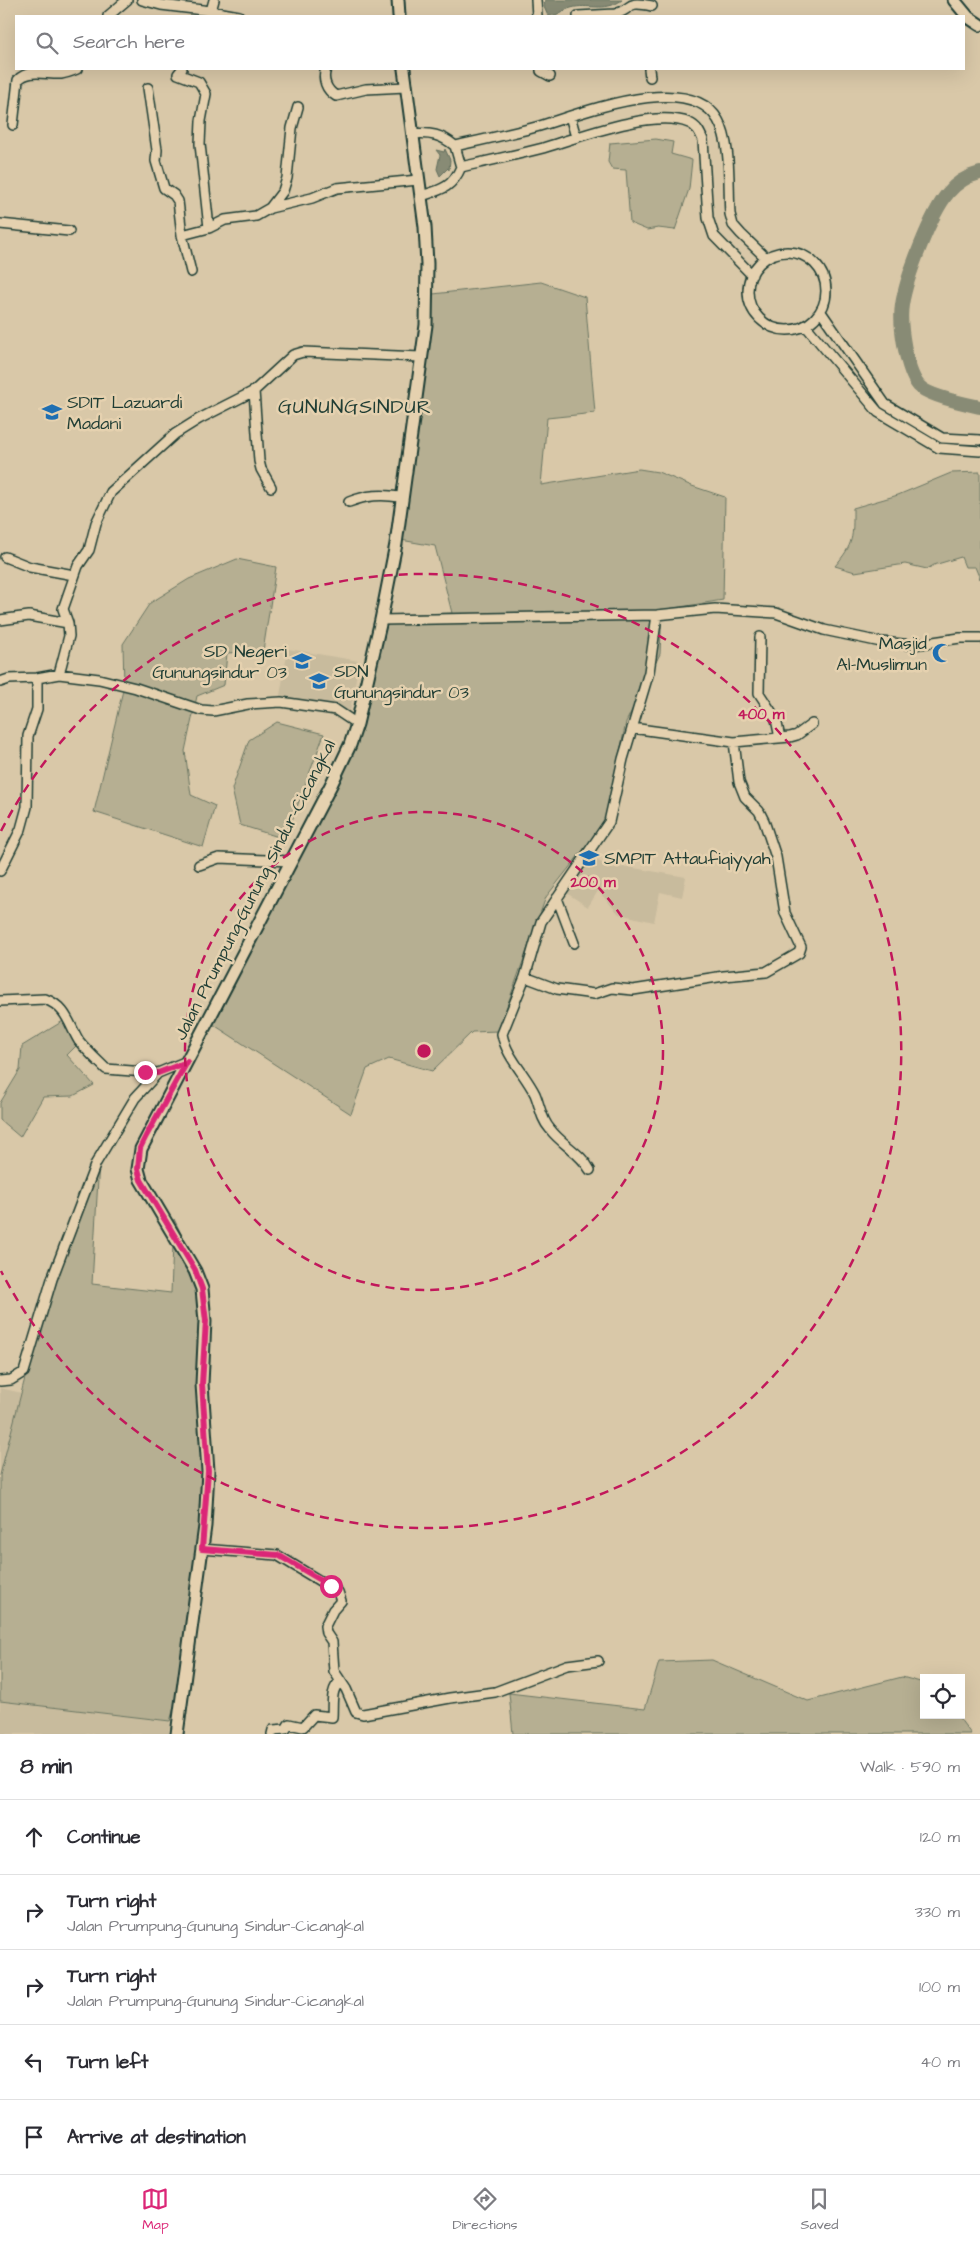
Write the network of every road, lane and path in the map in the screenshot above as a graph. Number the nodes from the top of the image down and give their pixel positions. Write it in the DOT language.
graph roads {
  1 [pos="127,0"];
  2 [pos="142,0"];
  3 [pos="214,0"];
  4 [pos="398,0"];
  5 [pos="536,0"];
  6 [pos="954,0"];
  7 [pos="650,3"];
  8 [pos="210,14"];
  9 [pos="109,15"];
  10 [pos="224,15"];
  11 [pos="399,15"];
  12 [pos="537,15"];
  13 [pos="596,15"];
  14 [pos="655,15"];
  15 [pos="980,25"];
  16 [pos="74,70"];
  17 [pos="181,70"];
  18 [pos="326,70"];
  19 [pos="404,70"];
  20 [pos="540,70"];
  21 [pos="550,76"];
  22 [pos="406,86"];
  23 [pos="148,88"];
  24 [pos="298,107"];
  25 [pos="570,116"];
  26 [pos="13,125"];
  27 [pos="412,134"];
  28 [pos="576,137"];
  29 [pos="455,146"];
  30 [pos="461,167"];
  31 [pos="418,180"];
  32 [pos="421,196"];
  33 [pos="270,208"];
  34 [pos="0,224"];
  35 [pos="210,228"];
  36 [pos="69,230"];
  37 [pos="182,234"];
  38 [pos="766,258"];
  39 [pos="191,272"];
  40 [pos="752,275"];
  41 [pos="821,312"];
  42 [pos="806,326"];
  43 [pos="421,357"];
  44 [pos="254,391"];
  45 [pos="980,440"];
  46 [pos="980,451"];
  47 [pos="271,487"];
  48 [pos="400,497"];
  49 [pos="349,502"];
  50 [pos="5,557"];
  51 [pos="74,576"];
  52 [pos="657,615"];
  53 [pos="0,620"];
  54 [pos="381,620"];
  55 [pos="68,623"];
  56 [pos="760,637"];
  57 [pos="980,638"];
  58 [pos="59,674"];
  59 [pos="36,678"];
  60 [pos="0,682"];
  61 [pos="357,724"];
  62 [pos="812,724"];
  63 [pos="632,728"];
  64 [pos="780,738"];
  65 [pos="734,742"];
  66 [pos="291,861"];
  67 [pos="198,865"];
  68 [pos="0,871"];
  69 [pos="557,898"];
  70 [pos="574,943"];
  71 [pos="525,977"];
  72 [pos="0,1001"];
  73 [pos="187,1062"];
  74 [pos="158,1073"];
  75 [pos="590,1170"];
  76 [pos="0,1380"];
  77 [pos="202,1549"];
  78 [pos="598,1661"];
  79 [pos="340,1682"];
  80 [pos="177,1734"];
  81 [pos="272,1734"];
  1 -- 9 [label="street"];
  2 -- 8 [label="street"];
  3 -- 8 [label="street"];
  4 -- 11 [label="main road"];
  5 -- 12 [label="street"];
  6 -- 15 [label="main road"];
  7 -- 13 [label="street"];
  7 -- 14 [label="street"];
  8 -- 10 [label="street"];
  16 -- 26 [label="street"];
  17 -- 35 [label="street"];
  18 -- 22 [label="street"];
  19 -- 22 [label="main road, Jalan Prumpung–Gunung Sindur–Cicangkal"];
  20 -- 21 [label="street"];
  22 -- 27 [label="main road, Jalan Prumpung–Gunung Sindur–Cicangkal"];
  23 -- 37 [label="street"];
  24 -- 33 [label="street"];
  25 -- 28 [label="street"];
  25 -- 29 [label="street"];
  25 -- 38 [label="street"];
  27 -- 29 [label="street"];
  27 -- 31 [label="main road, Jalan Prumpung–Gunung Sindur–Cicangkal"];
  28 -- 30 [label="street"];
  28 -- 40 [label="street"];
  29 -- 30 [label="street"];
  30 -- 32 [label="street"];
  31 -- 32 [label="main road, Jalan Prumpung–Gunung Sindur–Cicangkal"];
  31 -- 33 [label="street"];
  32 -- 43 [label="main road, Jalan Prumpung–Gunung Sindur–Cicangkal"];
  33 -- 35 [label="street"];
  34 -- 36 [label="street"];
  35 -- 37 [label="street"];
  37 -- 39 [label="street"];
  38 -- 40 [label="street"];
  38 -- 41 [label="street"];
  40 -- 42 [label="street"];
  41 -- 42 [label="street"];
  41 -- 45 [label="street"];
  42 -- 46 [label="street"];
  43 -- 44 [label="street"];
  43 -- 48 [label="main road, Jalan Prumpung–Gunung Sindur–Cicangkal"];
  44 -- 47 [label="street"];
  44 -- 51 [label="street"];
  48 -- 49 [label="street"];
  48 -- 54 [label="main road, Jalan Prumpung–Gunung Sindur–Cicangkal"];
  50 -- 51 [label="street"];
  51 -- 55 [label="street"];
  52 -- 54 [label="street"];
  52 -- 57 [label="street"];
  52 -- 63 [label="street"];
  53 -- 55 [label="street"];
  54 -- 61 [label="main road, Jalan Prumpung–Gunung Sindur–Cicangkal"];
  55 -- 58 [label="street"];
  56 -- 64 [label="street"];
  58 -- 59 [label="street"];
  58 -- 61 [label="street"];
  59 -- 60 [label="street"];
  59 -- 68 [label="street"];
  61 -- 66 [label="main road, Jalan Prumpung–Gunung Sindur–Cicangkal"];
  62 -- 64 [label="street"];
  63 -- 65 [label="street"];
  63 -- 69 [label="street"];
  64 -- 65 [label="street"];
  65 -- 71 [label="street"];
  66 -- 67 [label="street"];
  66 -- 73 [label="main road, Jalan Prumpung–Gunung Sindur–Cicangkal"];
  69 -- 70 [label="street"];
  69 -- 71 [label="street"];
  71 -- 75 [label="street"];
  72 -- 74 [label="street"];
  73 -- 74 [label="street"];
  73 -- 77 [label="main road, Jalan Prumpung–Gunung Sindur–Cicangkal"];
  74 -- 76 [label="street"];
  77 -- 79 [label="street"];
  77 -- 80 [label="main road, Jalan Prumpung–Gunung Sindur–Cicangkal"];
  78 -- 79 [label="street"];
  79 -- 81 [label="street"];
}
